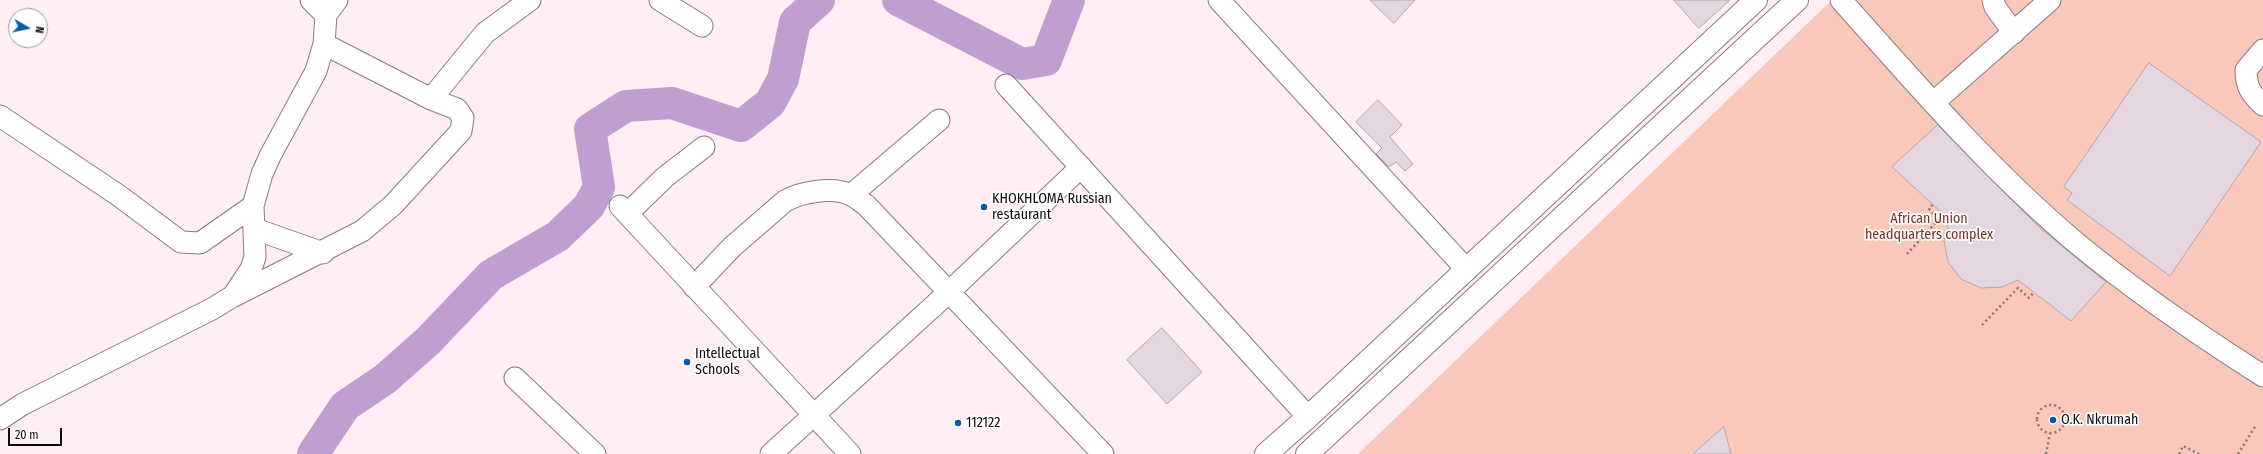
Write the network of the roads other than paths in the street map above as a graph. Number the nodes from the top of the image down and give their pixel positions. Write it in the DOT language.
graph roads {
  1 [pos="311,0"];
  2 [pos="530,0"];
  3 [pos="660,0"];
  4 [pos="1219,0"];
  5 [pos="1756,0"];
  6 [pos="1797,0"];
  7 [pos="1841,0"];
  8 [pos="1993,0"];
  9 [pos="2050,0"];
  10 [pos="331,7"];
  11 [pos="702,26"];
  12 [pos="2014,33"];
  13 [pos="324,44"];
  14 [pos="2263,50"];
  15 [pos="1006,85"];
  16 [pos="431,99"];
  17 [pos="1933,103"];
  18 [pos="2263,105"];
  19 [pos="0,116"];
  20 [pos="939,120"];
  21 [pos="704,147"];
  22 [pos="1081,167"];
  23 [pos="851,195"];
  24 [pos="253,206"];
  25 [pos="255,228"];
  26 [pos="323,253"];
  27 [pos="1467,270"];
  28 [pos="1449,286"];
  29 [pos="694,287"];
  30 [pos="949,292"];
  31 [pos="233,296"];
  32 [pos="1466,305"];
  33 [pos="2263,376"];
  34 [pos="515,378"];
  35 [pos="814,415"];
  36 [pos="1308,417"];
  37 [pos="0,419"];
  38 [pos="595,454"];
  39 [pos="771,454"];
  40 [pos="850,454"];
  41 [pos="1103,454"];
  42 [pos="1266,454"];
  43 [pos="1307,454"];
  1 -- 10 [label="street"];
  2 -- 16 [label="street"];
  3 -- 11 [label="street"];
  4 -- 27 [label="street"];
  5 -- 27 [label="main road"];
  6 -- 32 [label="main road"];
  7 -- 17 [label="street"];
  8 -- 12 [label="street"];
  9 -- 12 [label="street"];
  10 -- 13 [label="street"];
  12 -- 17 [label="street"];
  13 -- 16 [label="street"];
  13 -- 24 [label="street"];
  14 -- 18 [label="street"];
  15 -- 22 [label="street"];
  16 -- 26 [label="street"];
  17 -- 33 [label="street"];
  19 -- 24 [label="street"];
  20 -- 23 [label="street"];
  21 -- 29 [label="street"];
  22 -- 30 [label="street"];
  22 -- 36 [label="street"];
  23 -- 29 [label="street"];
  23 -- 30 [label="street"];
  24 -- 25 [label="street"];
  25 -- 26 [label="street"];
  25 -- 31 [label="street"];
  26 -- 31 [label="street"];
  27 -- 28 [label="main road"];
  28 -- 32 [label="main road"];
  28 -- 36 [label="main road"];
  29 -- 35 [label="street"];
  30 -- 35 [label="street"];
  30 -- 41 [label="street"];
  31 -- 37 [label="street"];
  32 -- 43 [label="main road"];
  34 -- 38 [label="street"];
  35 -- 39 [label="street"];
  35 -- 40 [label="street"];
  36 -- 42 [label="main road"];
}
